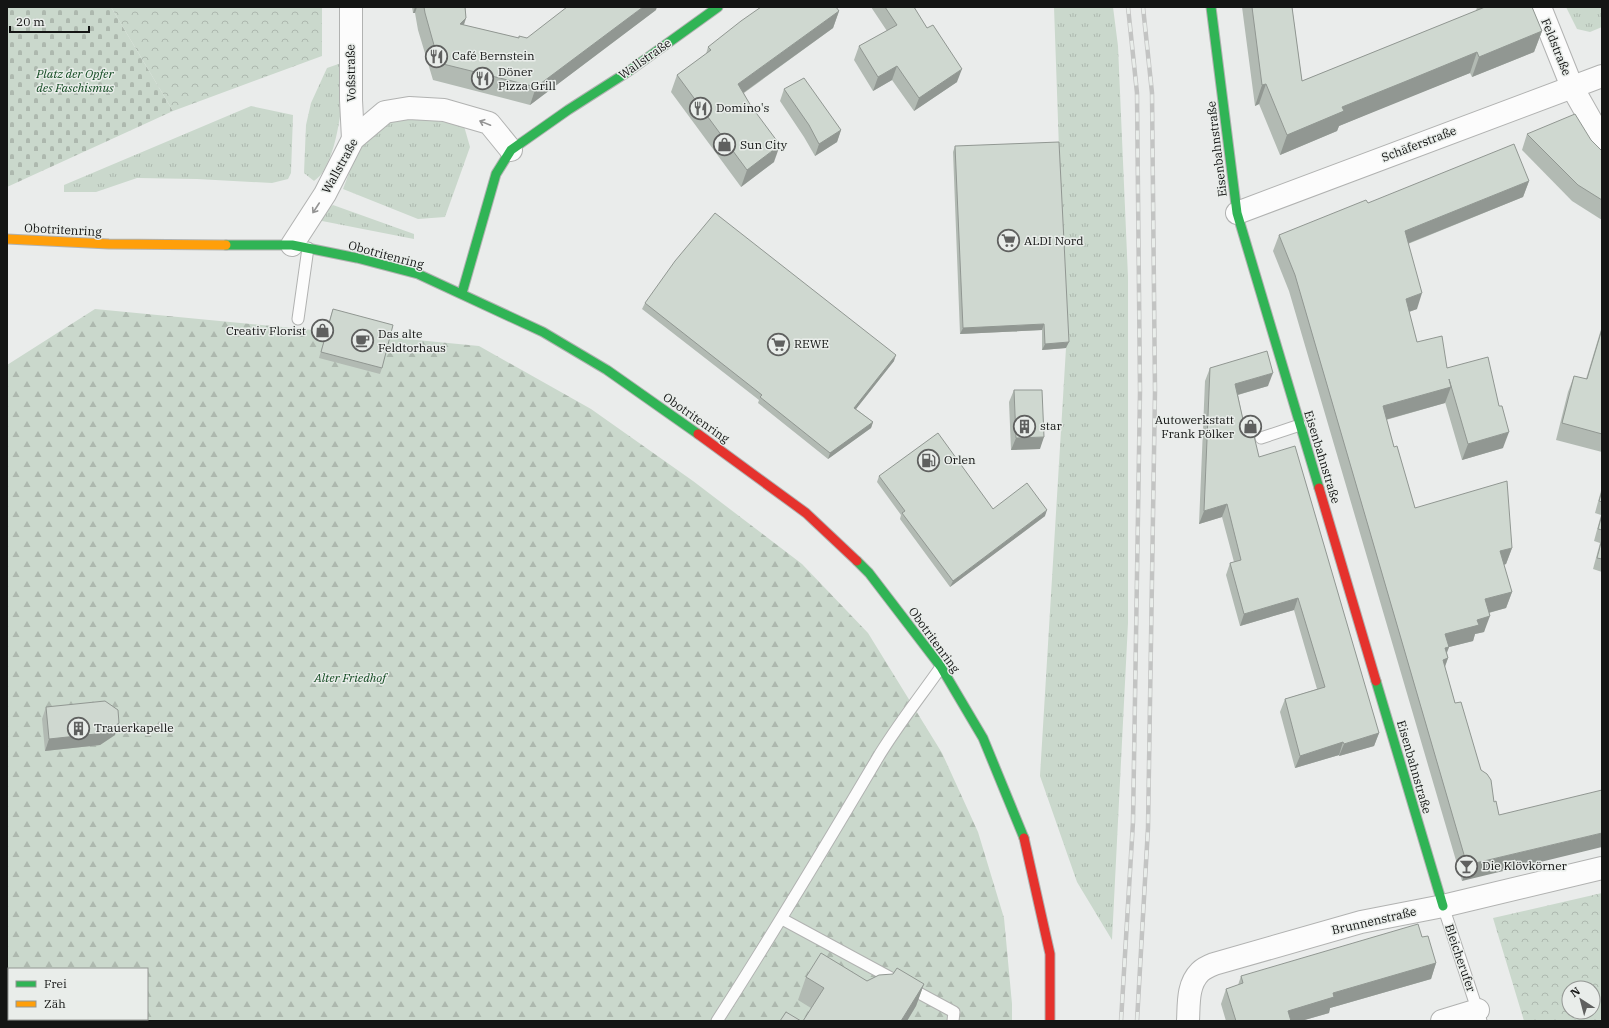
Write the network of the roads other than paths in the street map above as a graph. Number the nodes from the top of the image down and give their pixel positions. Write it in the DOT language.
graph roads {
  1 [pos="351,7"];
  2 [pos="718,7"];
  3 [pos="1211,7"];
  4 [pos="1540,7"];
  5 [pos="1602,76"];
  6 [pos="1572,87"];
  7 [pos="354,139"];
  8 [pos="1602,140"];
  9 [pos="511,150"];
  10 [pos="1237,213"];
  11 [pos="7,239"];
  12 [pos="300,247"];
  13 [pos="462,293"];
  14 [pos="298,320"];
  15 [pos="1300,425"];
  16 [pos="1261,438"];
  17 [pos="941,667"];
  18 [pos="1602,868"];
  19 [pos="1442,906"];
  20 [pos="782,919"];
  21 [pos="1480,1016"];
  22 [pos="717,1021"];
  23 [pos="953,1021"];
  24 [pos="1050,1021"];
  25 [pos="1188,1021"];
  26 [pos="1442,1021"];
  1 -- 7 [label="street, Voßstraße"];
  2 -- 9 [label="street, Wallstraße"];
  3 -- 10 [label="street, Eisenbahnstraße"];
  4 -- 6 [label="street, Feldstraße"];
  5 -- 6 [label="street, Schäferstraße"];
  6 -- 8 [label="street, Feldstraße"];
  6 -- 10 [label="street, Schäferstraße"];
  9 -- 7 [label="street, Wallstraße, one-way"];
  7 -- 12 [label="street, Wallstraße, one-way"];
  9 -- 13 [label="street, Wallstraße"];
  10 -- 15 [label="street, Eisenbahnstraße"];
  11 -- 12 [label="street, Obotritenring"];
  12 -- 13 [label="street, Obotritenring"];
  12 -- 14 [label="lane"];
  13 -- 17 [label="street, Obotritenring"];
  15 -- 16 [label="lane"];
  15 -- 19 [label="street, Eisenbahnstraße"];
  17 -- 20 [label="lane"];
  17 -- 24 [label="street, Obotritenring"];
  18 -- 19 [label="street, Brunnenstraße"];
  19 -- 21 [label="lane, Bleicherufer"];
  19 -- 25 [label="street, Brunnenstraße"];
  20 -- 22 [label="lane"];
  20 -- 23 [label="lane"];
  21 -- 26 [label="street, Bleicherufer"];
}
